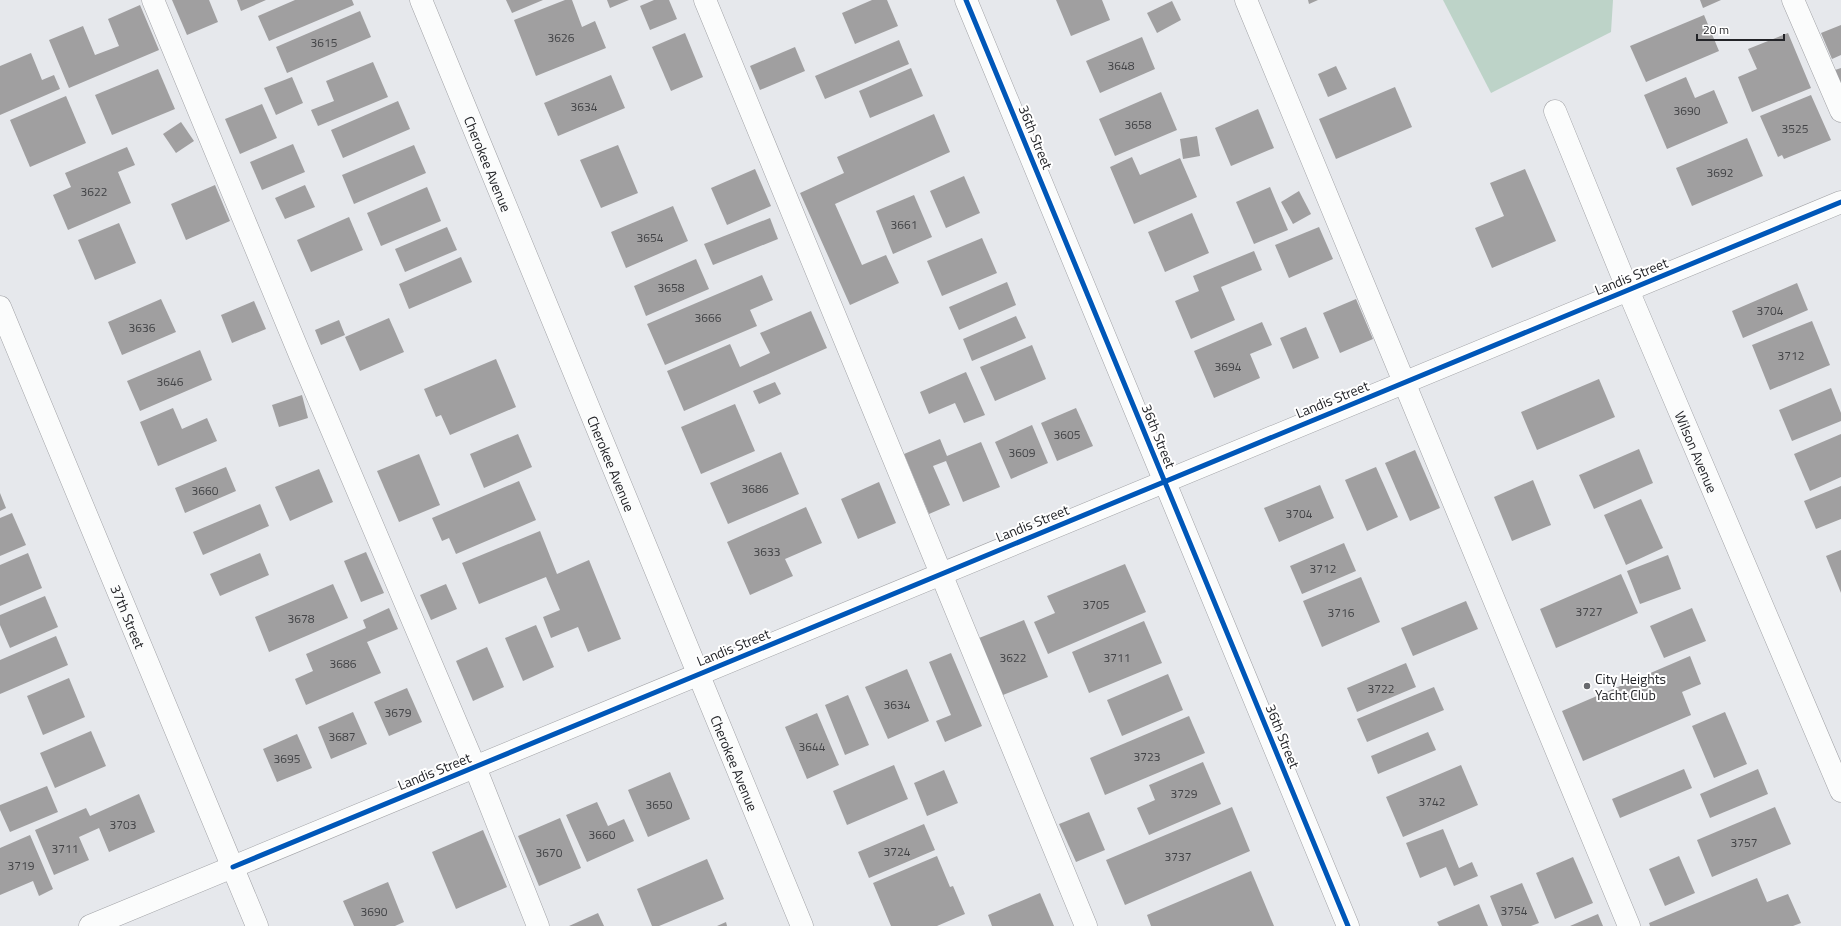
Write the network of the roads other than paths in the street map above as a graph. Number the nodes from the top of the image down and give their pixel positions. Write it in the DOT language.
graph roads {
  1 [pos="153,0"];
  2 [pos="421,0"];
  3 [pos="705,0"];
  4 [pos="966,0"];
  5 [pos="1246,0"];
  6 [pos="1793,0"];
  7 [pos="1555,111"];
  8 [pos="1841,111"];
  9 [pos="1841,202"];
  10 [pos="1628,290"];
  11 [pos="0,307"];
  12 [pos="1404,383"];
  13 [pos="1165,482"];
  14 [pos="941,574"];
  15 [pos="699,674"];
  16 [pos="475,767"];
  17 [pos="1841,791"];
  18 [pos="233,867"];
  19 [pos="90,926"];
  20 [pos="258,926"];
  21 [pos="538,926"];
  22 [pos="802,926"];
  23 [pos="1086,926"];
  24 [pos="1348,926"];
  25 [pos="1629,926"];
  1 -- 16 [label="street"];
  2 -- 15 [label="street, Cherokee Avenue"];
  3 -- 14 [label="street"];
  4 -- 13 [label="street, 36th Street"];
  5 -- 12 [label="street"];
  6 -- 8 [label="street"];
  7 -- 10 [label="street, Wilson Avenue"];
  9 -- 10 [label="street, Landis Street"];
  10 -- 12 [label="street, Landis Street"];
  10 -- 17 [label="street, Wilson Avenue"];
  11 -- 18 [label="street, 37th Street"];
  12 -- 13 [label="street, Landis Street"];
  12 -- 25 [label="street"];
  13 -- 14 [label="street, Landis Street"];
  13 -- 24 [label="street, 36th Street"];
  14 -- 15 [label="street, Landis Street"];
  14 -- 23 [label="street"];
  15 -- 16 [label="street, Landis Street"];
  15 -- 22 [label="street, Cherokee Avenue"];
  16 -- 18 [label="street, Landis Street"];
  16 -- 21 [label="street"];
  18 -- 19 [label="street, Landis Street"];
  18 -- 20 [label="street, 37th Street"];
}
